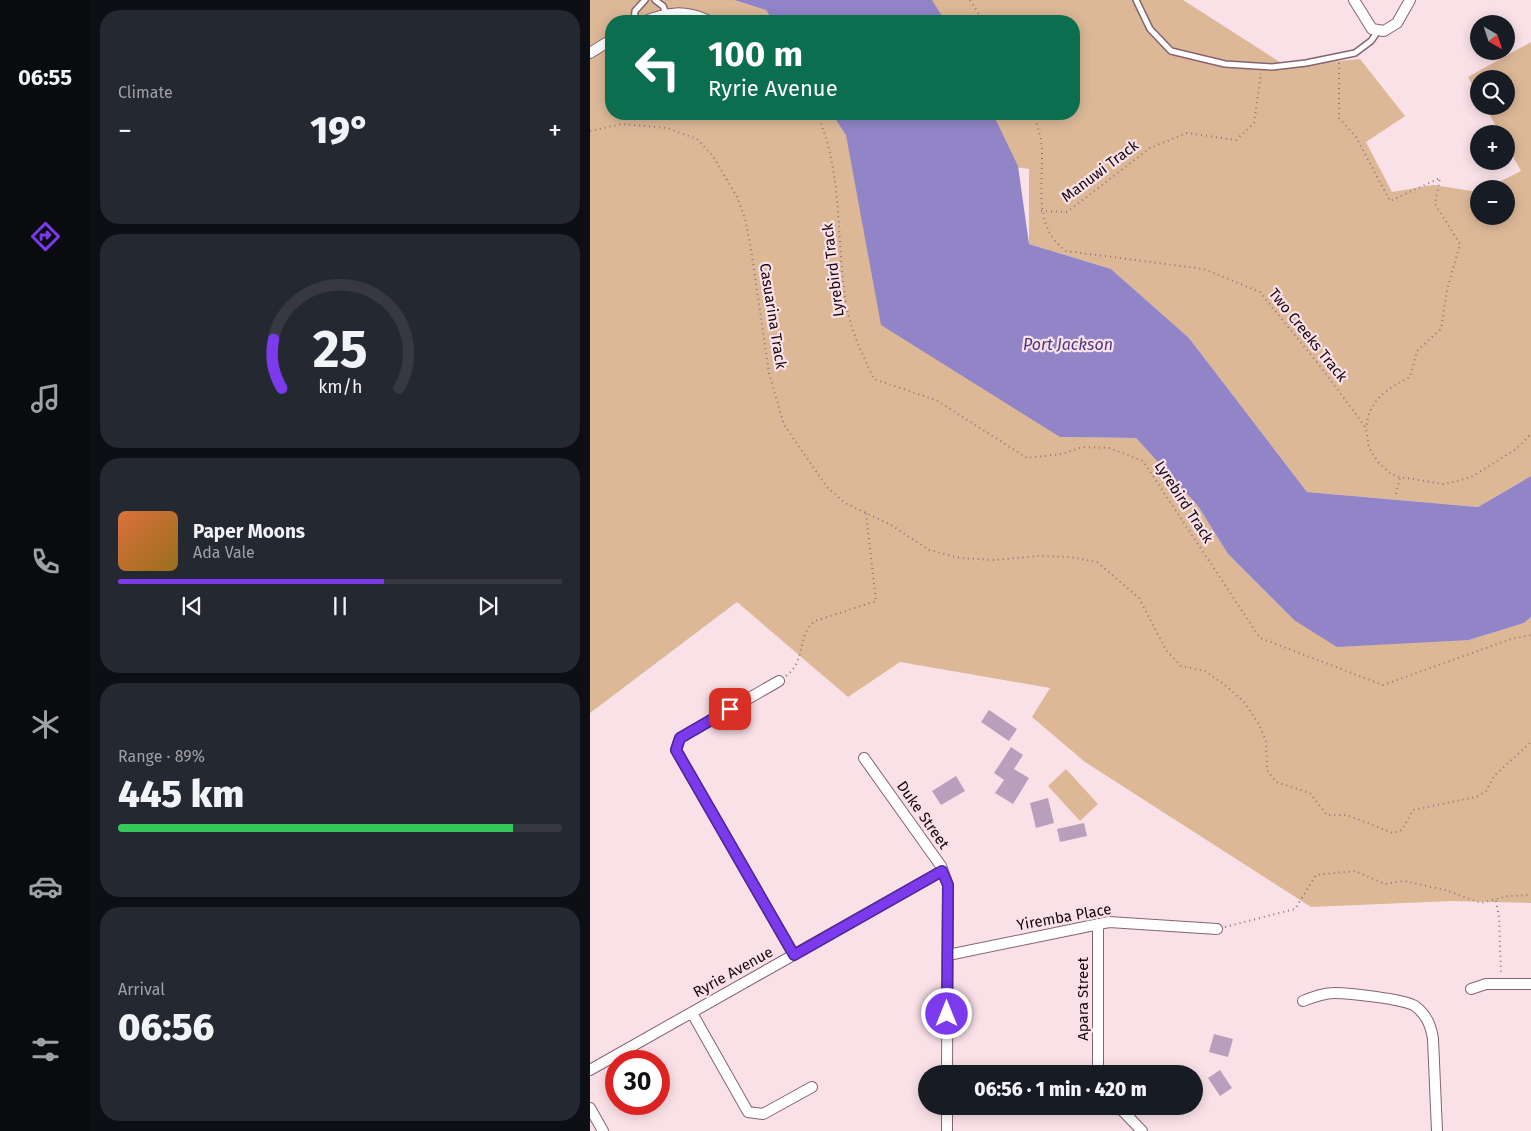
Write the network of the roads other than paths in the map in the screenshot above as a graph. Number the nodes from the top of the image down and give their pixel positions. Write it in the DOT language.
graph roads {
  1 [pos="645,0"];
  2 [pos="655,0"];
  3 [pos="1136,0"];
  4 [pos="1354,0"];
  5 [pos="1410,0"];
  6 [pos="666,12"];
  7 [pos="635,15"];
  8 [pos="659,15"];
  9 [pos="695,15"];
  10 [pos="1378,31"];
  11 [pos="605,44"];
  12 [pos="590,53"];
  13 [pos="779,681"];
  14 [pos="864,758"];
  15 [pos="942,871"];
  16 [pos="1098,924"];
  17 [pos="1217,929"];
  18 [pos="794,955"];
  19 [pos="948,955"];
  20 [pos="1531,984"];
  21 [pos="1471,989"];
  22 [pos="1303,1001"];
  23 [pos="692,1012"];
  24 [pos="947,1065"];
  25 [pos="1098,1065"];
  26 [pos="590,1070"];
  27 [pos="812,1087"];
  28 [pos="590,1108"];
  29 [pos="947,1115"];
  30 [pos="1127,1115"];
  31 [pos="603,1131"];
  32 [pos="947,1131"];
  33 [pos="1142,1131"];
  34 [pos="1437,1131"];
  1 -- 7 [label="lane"];
  2 -- 6 [label="lane"];
  3 -- 10 [label="lane"];
  4 -- 10 [label="street"];
  5 -- 10 [label="street"];
  6 -- 8 [label="street"];
  6 -- 9 [label="street"];
  11 -- 12 [label="street"];
  13 -- 18 [label="street"];
  14 -- 15 [label="street, Duke Street"];
  15 -- 18 [label="street, Ryrie Avenue"];
  15 -- 19 [label="street, Duke Street"];
  16 -- 17 [label="street, Yiremba Place"];
  16 -- 19 [label="street, Yiremba Place"];
  16 -- 25 [label="street, Apara Street"];
  18 -- 23 [label="street, Ryrie Avenue"];
  19 -- 24 [label="street, Duke Street"];
  20 -- 21 [label="street"];
  22 -- 34 [label="street"];
  23 -- 26 [label="street, Ryrie Avenue"];
  23 -- 27 [label="street"];
  28 -- 31 [label="street"];
  29 -- 32 [label="street"];
  30 -- 33 [label="street"];
}
